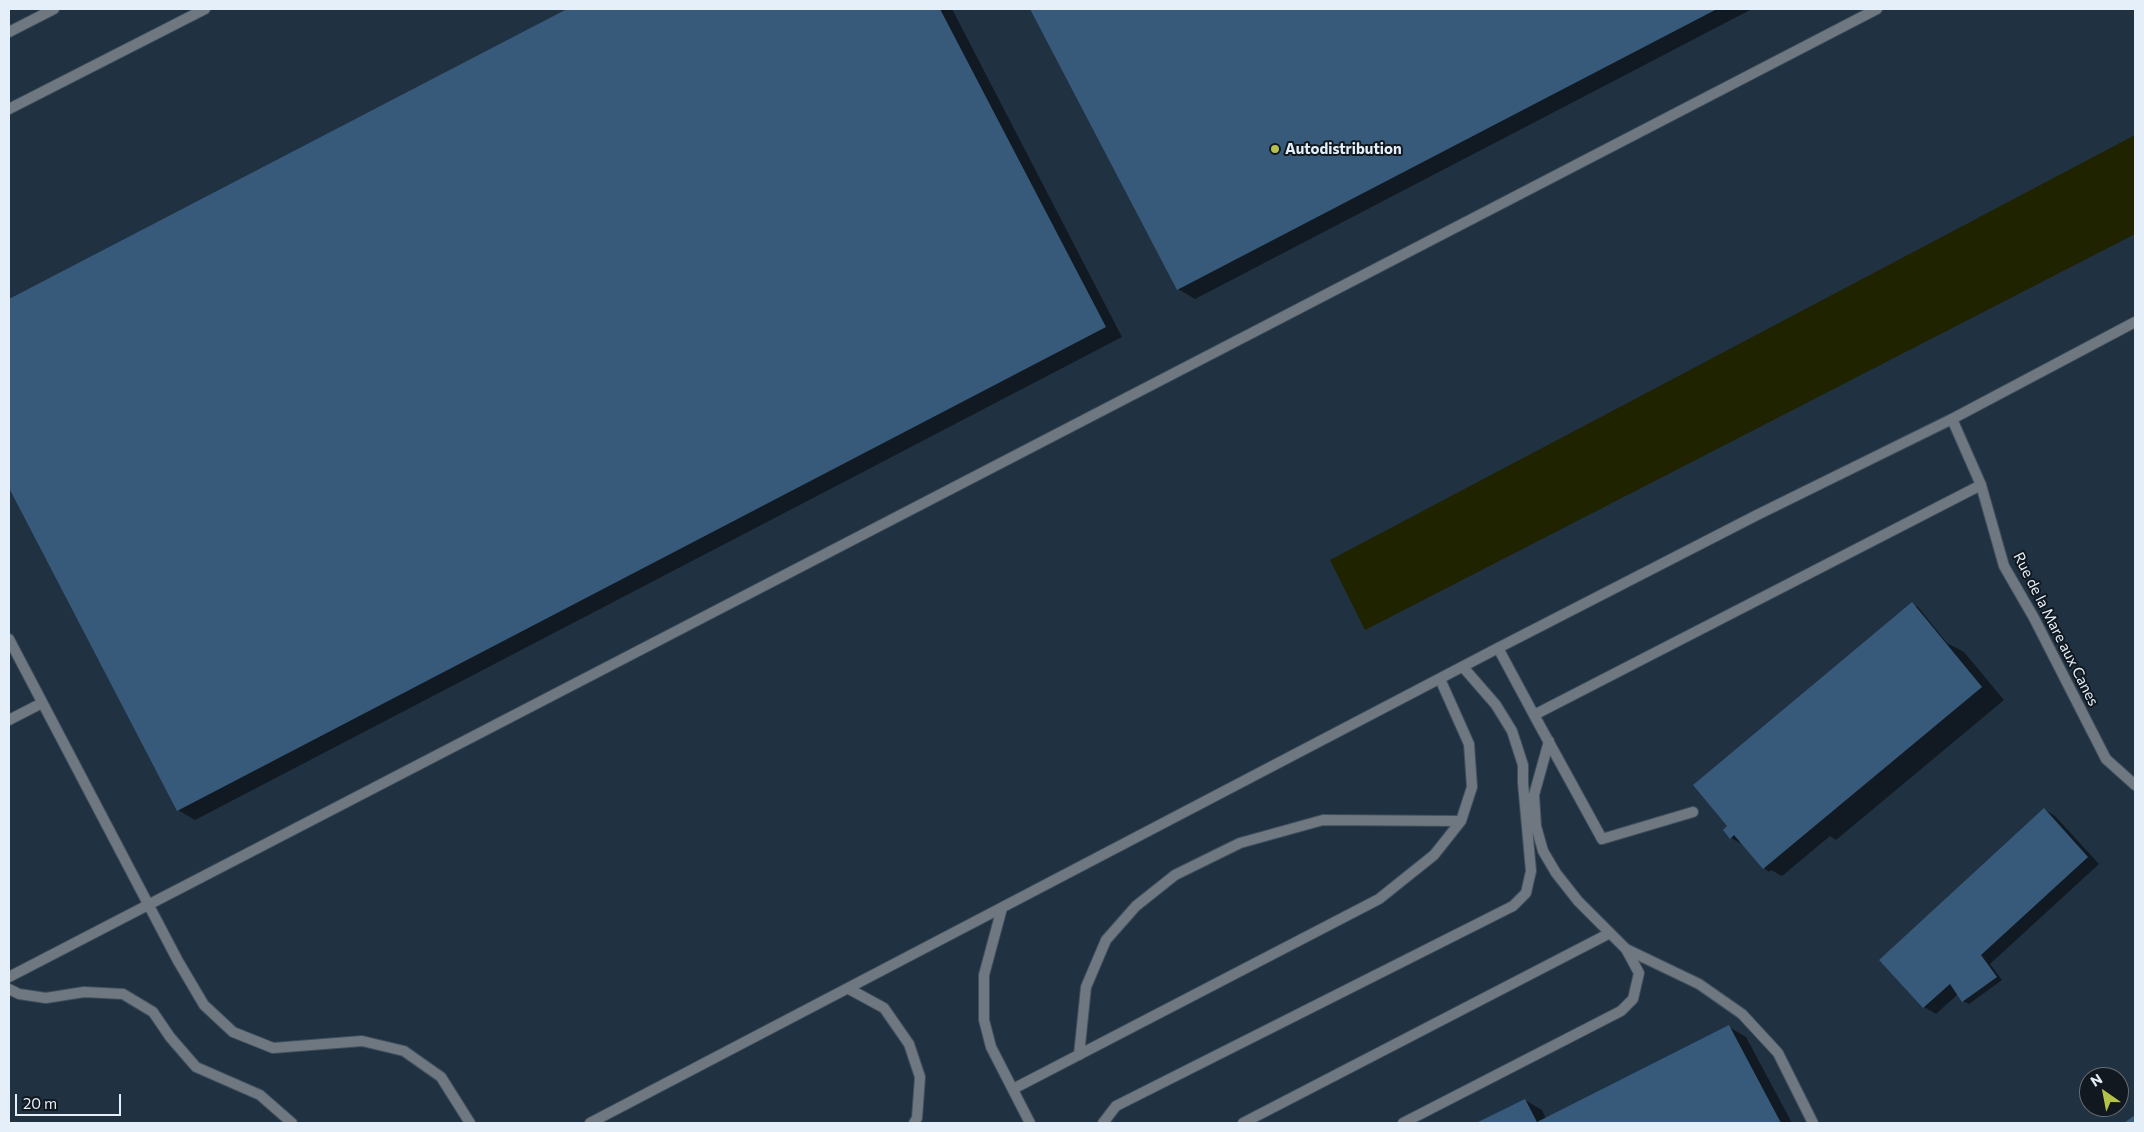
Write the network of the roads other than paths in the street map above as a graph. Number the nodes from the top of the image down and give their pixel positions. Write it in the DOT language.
graph roads {
  1 [pos="54,9"];
  2 [pos="205,9"];
  3 [pos="1877,9"];
  4 [pos="9,32"];
  5 [pos="9,109"];
  6 [pos="2135,322"];
  7 [pos="1952,419"];
  8 [pos="1981,485"];
  9 [pos="9,640"];
  10 [pos="1498,648"];
  11 [pos="1463,667"];
  12 [pos="1440,679"];
  13 [pos="42,703"];
  14 [pos="1534,715"];
  15 [pos="9,720"];
  16 [pos="1549,741"];
  17 [pos="2135,785"];
  18 [pos="1693,812"];
  19 [pos="1461,821"];
  20 [pos="148,905"];
  21 [pos="1002,908"];
  22 [pos="1610,933"];
  23 [pos="1626,949"];
  24 [pos="9,977"];
  25 [pos="849,988"];
  26 [pos="9,989"];
  27 [pos="1079,1055"];
  28 [pos="1013,1089"];
  29 [pos="292,1123"];
  30 [pos="470,1123"];
  31 [pos="590,1123"];
  32 [pos="914,1123"];
  33 [pos="1030,1123"];
  34 [pos="1103,1123"];
  35 [pos="1243,1123"];
  36 [pos="1403,1123"];
  37 [pos="1813,1123"];
  1 -- 4 [label="street"];
  2 -- 5 [label="street"];
  3 -- 20 [label="street"];
  6 -- 7 [label="street"];
  7 -- 8 [label="street, Rue de la Mare aux Canes"];
  7 -- 10 [label="street"];
  8 -- 14 [label="street"];
  8 -- 17 [label="street, Rue de la Mare aux Canes"];
  9 -- 13 [label="street"];
  10 -- 11 [label="street"];
  10 -- 14 [label="street"];
  11 -- 12 [label="street"];
  11 -- 34 [label="street"];
  12 -- 19 [label="street"];
  12 -- 21 [label="street"];
  13 -- 15 [label="street"];
  13 -- 20 [label="street"];
  14 -- 16 [label="street"];
  16 -- 18 [label="street"];
  16 -- 22 [label="street"];
  19 -- 27 [label="street"];
  19 -- 27 [label="street"];
  20 -- 24 [label="street"];
  20 -- 30 [label="street"];
  21 -- 25 [label="street"];
  21 -- 28 [label="street"];
  22 -- 23 [label="street"];
  22 -- 35 [label="street"];
  23 -- 36 [label="street"];
  23 -- 37 [label="street"];
  25 -- 31 [label="street"];
  25 -- 32 [label="street"];
  26 -- 29 [label="street"];
  27 -- 28 [label="street"];
  28 -- 33 [label="street"];
}
